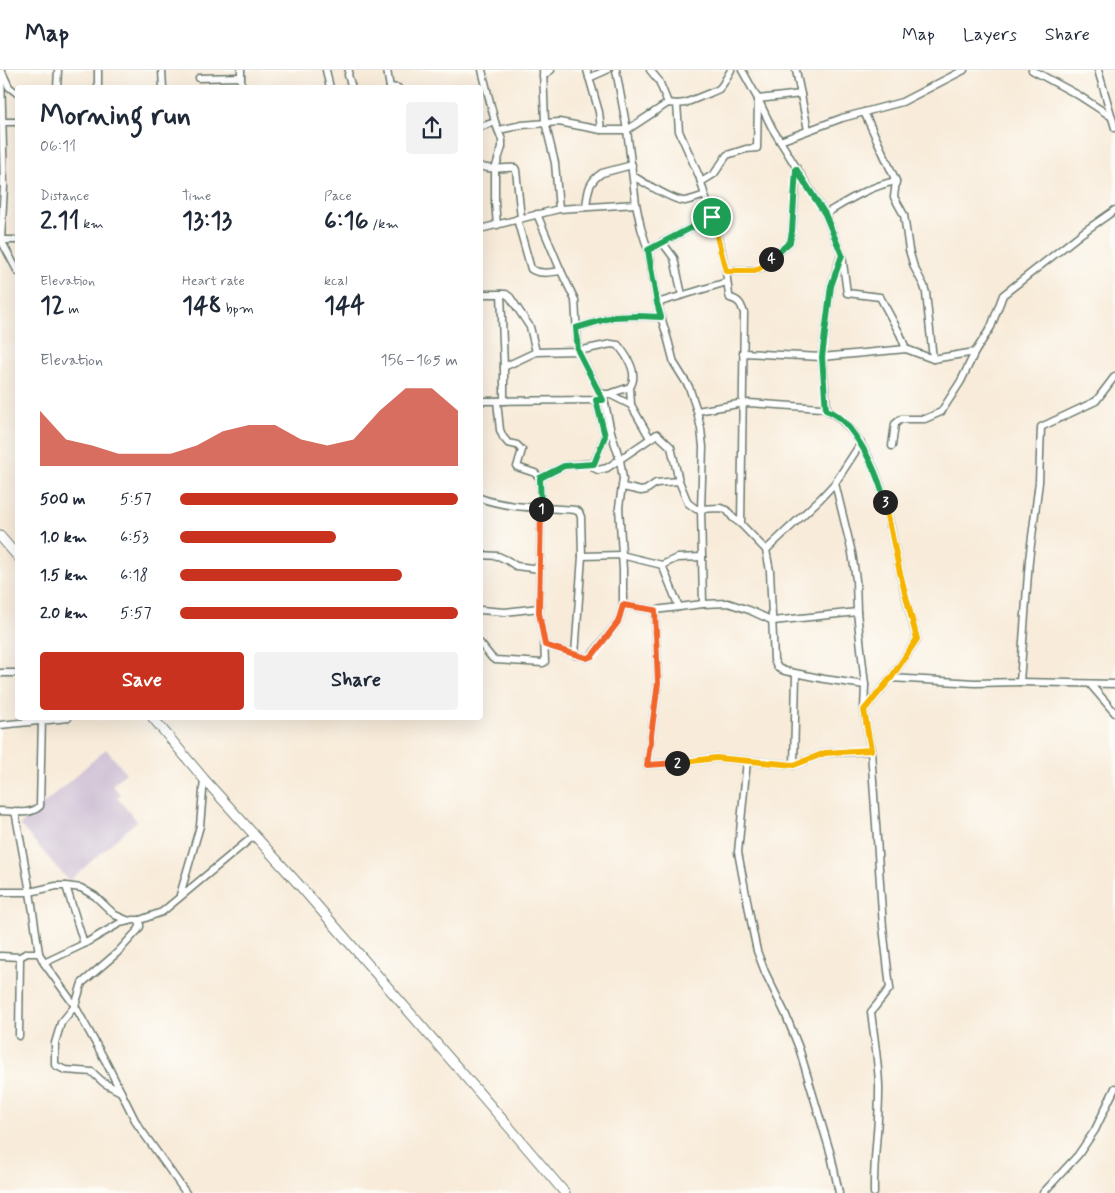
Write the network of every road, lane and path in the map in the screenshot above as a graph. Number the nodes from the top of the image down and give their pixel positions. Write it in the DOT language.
graph roads {
  1 [pos="58,70"];
  2 [pos="98,70"];
  3 [pos="162,70"];
  4 [pos="326,70"];
  5 [pos="349,70"];
  6 [pos="387,70"];
  7 [pos="482,70"];
  8 [pos="551,70"];
  9 [pos="587,70"];
  10 [pos="607,70"];
  11 [pos="616,70"];
  12 [pos="650,70"];
  13 [pos="731,70"];
  14 [pos="742,70"];
  15 [pos="796,70"];
  16 [pos="964,70"];
  17 [pos="1032,70"];
  18 [pos="1098,70"];
  19 [pos="1,71"];
  20 [pos="242,72"];
  21 [pos="543,73"];
  22 [pos="199,78"];
  23 [pos="589,78"];
  24 [pos="57,85"];
  25 [pos="98,85"];
  26 [pos="164,85"];
  27 [pos="241,85"];
  28 [pos="329,85"];
  29 [pos="351,85"];
  30 [pos="390,85"];
  31 [pos="15,91"];
  32 [pos="801,94"];
  33 [pos="758,99"];
  34 [pos="668,102"];
  35 [pos="677,104"];
  36 [pos="864,112"];
  37 [pos="1112,117"];
  38 [pos="1,122"];
  39 [pos="15,122"];
  40 [pos="495,122"];
  41 [pos="545,122"];
  42 [pos="483,126"];
  43 [pos="1115,126"];
  44 [pos="499,130"];
  45 [pos="601,130"];
  46 [pos="627,130"];
  47 [pos="808,130"];
  48 [pos="780,141"];
  49 [pos="632,165"];
  50 [pos="483,168"];
  51 [pos="495,169"];
  52 [pos="796,169"];
  53 [pos="633,176"];
  54 [pos="896,181"];
  55 [pos="701,182"];
  56 [pos="2,187"];
  57 [pos="705,196"];
  58 [pos="636,204"];
  59 [pos="586,207"];
  60 [pos="559,209"];
  61 [pos="1115,210"];
  62 [pos="537,214"];
  63 [pos="825,214"];
  64 [pos="712,217"];
  65 [pos="519,219"];
  66 [pos="497,225"];
  67 [pos="483,228"];
  68 [pos="1,240"];
  69 [pos="15,240"];
  70 [pos="662,242"];
  71 [pos="648,250"];
  72 [pos="842,255"];
  73 [pos="15,266"];
  74 [pos="561,271"];
  75 [pos="726,271"];
  76 [pos="727,282"];
  77 [pos="483,294"];
  78 [pos="501,294"];
  79 [pos="682,295"];
  80 [pos="657,303"];
  81 [pos="661,317"];
  82 [pos="576,328"];
  83 [pos="906,349"];
  84 [pos="578,351"];
  85 [pos="536,352"];
  86 [pos="975,352"];
  87 [pos="743,353"];
  88 [pos="822,357"];
  89 [pos="933,359"];
  90 [pos="504,367"];
  91 [pos="1115,376"];
  92 [pos="630,387"];
  93 [pos="603,397"];
  94 [pos="483,401"];
  95 [pos="501,401"];
  96 [pos="742,404"];
  97 [pos="631,405"];
  98 [pos="826,410"];
  99 [pos="697,411"];
  100 [pos="608,434"];
  101 [pos="650,438"];
  102 [pos="861,444"];
  103 [pos="892,446"];
  104 [pos="620,460"];
  105 [pos="594,464"];
  106 [pos="540,478"];
  107 [pos="678,482"];
  108 [pos="835,483"];
  109 [pos="622,487"];
  110 [pos="483,499"];
  111 [pos="541,507"];
  112 [pos="701,509"];
  113 [pos="741,524"];
  114 [pos="0,536"];
  115 [pos="766,550"];
  116 [pos="15,554"];
  117 [pos="483,555"];
  118 [pos="621,555"];
  119 [pos="582,556"];
  120 [pos="702,557"];
  121 [pos="662,565"];
  122 [pos="540,570"];
  123 [pos="703,604"];
  124 [pos="623,605"];
  125 [pos="680,607"];
  126 [pos="539,608"];
  127 [pos="483,610"];
  128 [pos="655,610"];
  129 [pos="857,612"];
  130 [pos="773,621"];
  131 [pos="545,645"];
  132 [pos="483,647"];
  133 [pos="575,655"];
  134 [pos="15,673"];
  135 [pos="0,674"];
  136 [pos="796,674"];
  137 [pos="891,678"];
  138 [pos="1020,682"];
  139 [pos="1090,684"];
  140 [pos="1115,684"];
  141 [pos="865,685"];
  142 [pos="864,710"];
  143 [pos="1115,713"];
  144 [pos="37,720"];
  145 [pos="43,720"];
  146 [pos="154,720"];
  147 [pos="0,726"];
  148 [pos="871,750"];
  149 [pos="747,762"];
  150 [pos="794,765"];
  151 [pos="204,779"];
  152 [pos="0,811"];
  153 [pos="15,812"];
  154 [pos="255,835"];
  155 [pos="66,886"];
  156 [pos="0,892"];
  157 [pos="30,892"];
  158 [pos="180,896"];
  159 [pos="140,920"];
  160 [pos="129,921"];
  161 [pos="84,944"];
  162 [pos="39,953"];
  163 [pos="0,956"];
  164 [pos="20,957"];
  165 [pos="44,963"];
  166 [pos="75,1006"];
  167 [pos="19,1036"];
  168 [pos="1115,1088"];
  169 [pos="121,1092"];
  170 [pos="186,1193"];
  171 [pos="565,1193"];
  172 [pos="839,1193"];
  173 [pos="874,1193"];
  174 [pos="1043,1193"];
  1 -- 24 [label="street"];
  2 -- 25 [label="street"];
  3 -- 26 [label="street"];
  4 -- 28 [label="street"];
  5 -- 29 [label="street"];
  6 -- 30 [label="street"];
  7 -- 40 [label="street"];
  8 -- 21 [label="street"];
  9 -- 23 [label="street"];
  10 -- 23 [label="street"];
  11 -- 46 [label="street"];
  12 -- 34 [label="street"];
  13 -- 35 [label="street"];
  14 -- 33 [label="street"];
  15 -- 32 [label="street"];
  16 -- 36 [label="street"];
  17 -- 37 [label="street"];
  18 -- 37 [label="street"];
  19 -- 31 [label="street"];
  19 -- 38 [label="street"];
  20 -- 22 [label="street"];
  20 -- 27 [label="street"];
  21 -- 41 [label="street"];
  23 -- 45 [label="street"];
  32 -- 33 [label="street"];
  32 -- 47 [label="street"];
  33 -- 48 [label="street"];
  33 -- 55 [label="street"];
  34 -- 35 [label="street"];
  34 -- 46 [label="street"];
  35 -- 55 [label="street"];
  36 -- 47 [label="street"];
  36 -- 54 [label="street"];
  37 -- 43 [label="street"];
  38 -- 39 [label="street"];
  38 -- 56 [label="street"];
  40 -- 42 [label="street"];
  40 -- 44 [label="street"];
  41 -- 44 [label="street"];
  41 -- 45 [label="street"];
  41 -- 60 [label="street"];
  44 -- 51 [label="street"];
  45 -- 46 [label="street"];
  46 -- 49 [label="street"];
  47 -- 48 [label="street"];
  48 -- 52 [label="street"];
  49 -- 53 [label="street"];
  49 -- 59 [label="street"];
  50 -- 51 [label="street"];
  51 -- 65 [label="street"];
  51 -- 66 [label="street"];
  52 -- 63 [label="street"];
  52 -- 75 [label="street"];
  53 -- 57 [label="street"];
  53 -- 58 [label="street"];
  54 -- 63 [label="street"];
  54 -- 89 [label="street"];
  55 -- 57 [label="street"];
  56 -- 68 [label="street"];
  57 -- 64 [label="street"];
  58 -- 59 [label="street"];
  58 -- 71 [label="street"];
  59 -- 60 [label="street"];
  60 -- 62 [label="street"];
  61 -- 86 [label="street"];
  62 -- 65 [label="street"];
  62 -- 74 [label="street"];
  63 -- 72 [label="street"];
  64 -- 70 [label="street"];
  64 -- 75 [label="street"];
  65 -- 66 [label="street"];
  65 -- 74 [label="street"];
  66 -- 67 [label="street"];
  68 -- 69 [label="street"];
  68 -- 73 [label="street"];
  70 -- 71 [label="street"];
  70 -- 79 [label="street"];
  71 -- 80 [label="street"];
  72 -- 83 [label="street"];
  72 -- 88 [label="street"];
  74 -- 82 [label="street"];
  75 -- 76 [label="street"];
  76 -- 79 [label="street"];
  76 -- 87 [label="street"];
  77 -- 78 [label="street"];
  78 -- 85 [label="street"];
  78 -- 90 [label="street"];
  79 -- 80 [label="street"];
  80 -- 81 [label="street"];
  81 -- 82 [label="street"];
  81 -- 99 [label="street"];
  82 -- 84 [label="street"];
  83 -- 88 [label="street"];
  83 -- 89 [label="street"];
  84 -- 85 [label="street"];
  84 -- 92 [label="street"];
  84 -- 93 [label="street"];
  85 -- 90 [label="street"];
  86 -- 89 [label="street"];
  86 -- 103 [label="street"];
  87 -- 88 [label="street"];
  87 -- 96 [label="street"];
  88 -- 98 [label="street"];
  90 -- 95 [label="street"];
  91 -- 138 [label="street"];
  92 -- 93 [label="street"];
  92 -- 97 [label="street"];
  93 -- 95 [label="street"];
  93 -- 97 [label="street"];
  93 -- 100 [label="street"];
  94 -- 95 [label="street"];
  95 -- 106 [label="street"];
  96 -- 98 [label="street"];
  96 -- 99 [label="street"];
  96 -- 113 [label="street"];
  97 -- 101 [label="street"];
  98 -- 102 [label="street"];
  99 -- 112 [label="street"];
  100 -- 104 [label="street"];
  100 -- 105 [label="street"];
  101 -- 104 [label="street"];
  101 -- 107 [label="street"];
  102 -- 108 [label="street"];
  102 -- 137 [label="street"];
  104 -- 105 [label="street"];
  104 -- 109 [label="street"];
  105 -- 106 [label="street"];
  106 -- 111 [label="street"];
  107 -- 109 [label="street"];
  107 -- 112 [label="street"];
  108 -- 115 [label="street"];
  108 -- 129 [label="street"];
  109 -- 118 [label="street"];
  110 -- 111 [label="street"];
  111 -- 119 [label="street"];
  111 -- 122 [label="street"];
  112 -- 113 [label="street"];
  112 -- 120 [label="street"];
  113 -- 115 [label="street"];
  114 -- 116 [label="highway"];
  115 -- 130 [label="street"];
  117 -- 122 [label="street"];
  118 -- 119 [label="street"];
  118 -- 121 [label="street"];
  118 -- 124 [label="street"];
  119 -- 133 [label="street"];
  120 -- 121 [label="street"];
  120 -- 123 [label="street"];
  121 -- 125 [label="street"];
  122 -- 126 [label="street"];
  123 -- 125 [label="street"];
  123 -- 130 [label="street"];
  124 -- 128 [label="street"];
  124 -- 133 [label="street"];
  125 -- 128 [label="street"];
  126 -- 127 [label="street"];
  126 -- 131 [label="street"];
  128 -- 149 [label="street"];
  129 -- 130 [label="street"];
  129 -- 141 [label="street"];
  130 -- 136 [label="street"];
  131 -- 132 [label="street"];
  131 -- 133 [label="street"];
  134 -- 135 [label="street"];
  136 -- 141 [label="street"];
  136 -- 150 [label="street"];
  137 -- 138 [label="street"];
  137 -- 142 [label="street"];
  138 -- 139 [label="street"];
  139 -- 140 [label="street"];
  139 -- 143 [label="street"];
  141 -- 142 [label="street"];
  142 -- 148 [label="street"];
  144 -- 147 [label="street"];
  145 -- 153 [label="street"];
  146 -- 151 [label="highway"];
  148 -- 150 [label="street"];
  148 -- 173 [label="street"];
  149 -- 150 [label="street"];
  149 -- 172 [label="street"];
  151 -- 154 [label="highway"];
  151 -- 158 [label="street"];
  152 -- 153 [label="street"];
  153 -- 157 [label="street"];
  154 -- 158 [label="street"];
  154 -- 171 [label="highway"];
  155 -- 157 [label="street"];
  155 -- 160 [label="street"];
  155 -- 161 [label="street"];
  156 -- 157 [label="street"];
  157 -- 162 [label="street"];
  158 -- 159 [label="street"];
  159 -- 160 [label="street"];
  159 -- 166 [label="street"];
  160 -- 161 [label="street"];
  161 -- 165 [label="street"];
  162 -- 164 [label="street"];
  162 -- 165 [label="street"];
  163 -- 164 [label="street"];
  164 -- 167 [label="street"];
  165 -- 166 [label="street"];
  166 -- 169 [label="street"];
  166 -- 169 [label="street"];
  168 -- 174 [label="street"];
  169 -- 170 [label="street"];
}
